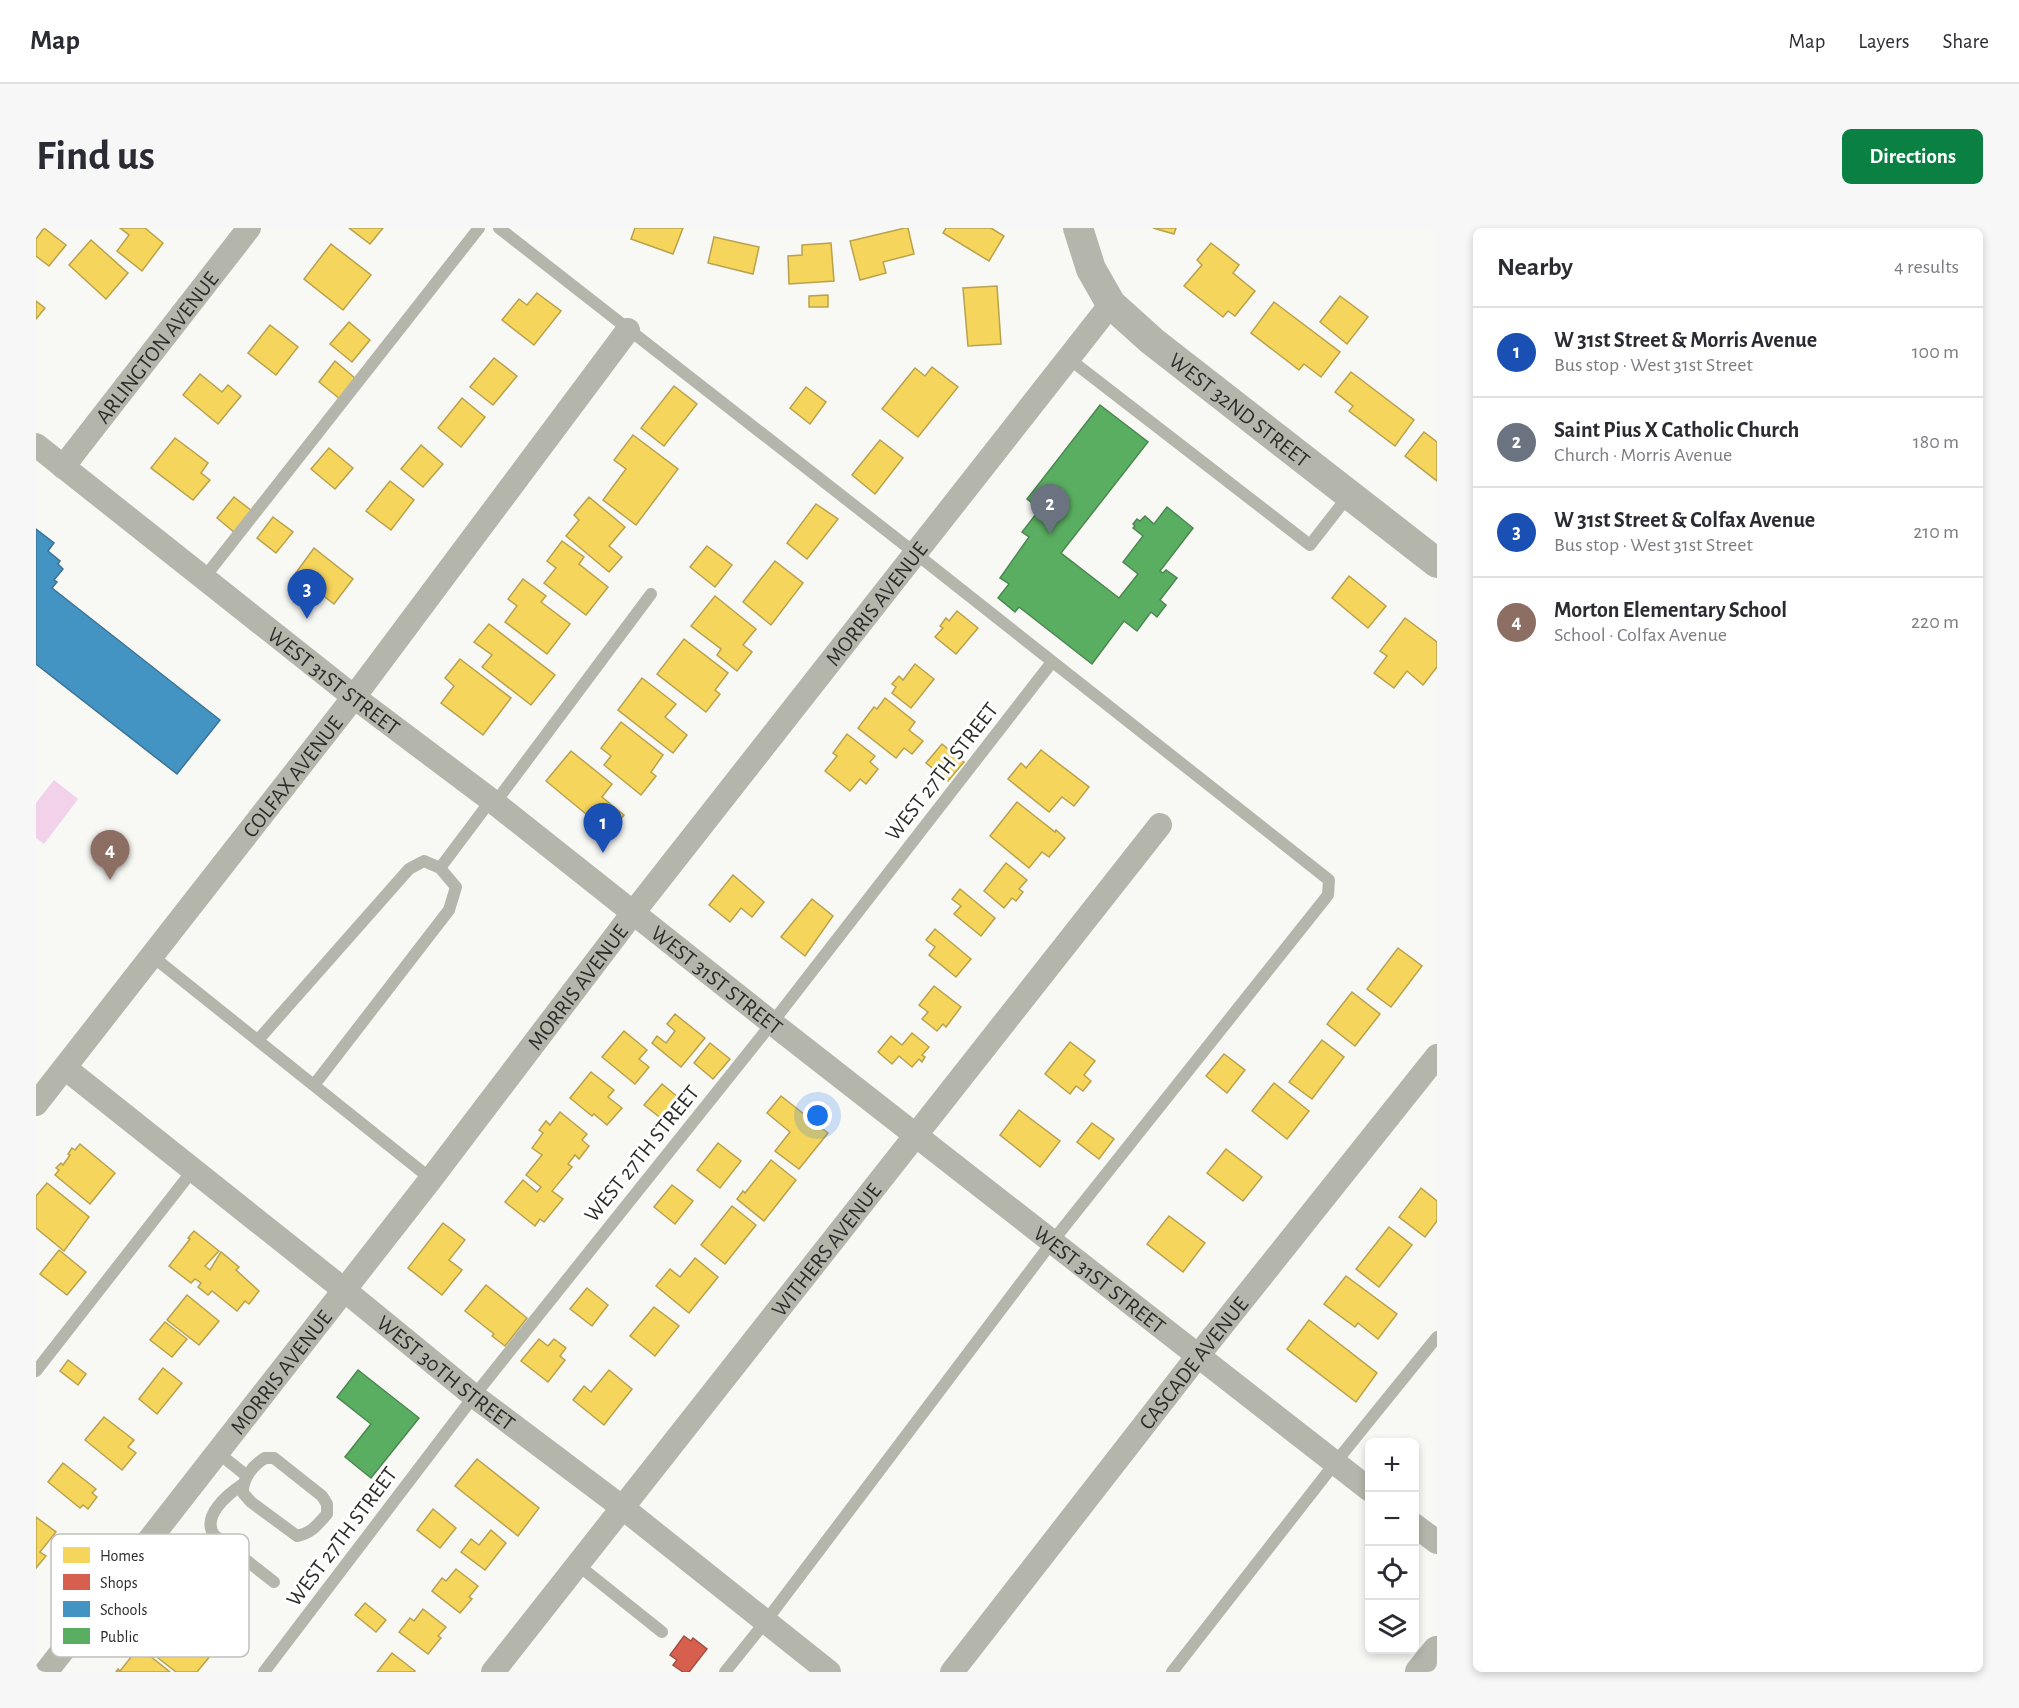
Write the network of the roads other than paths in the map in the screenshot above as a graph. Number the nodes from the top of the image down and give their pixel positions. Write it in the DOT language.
graph roads {
  1 [pos="249,228"];
  2 [pos="480,228"];
  3 [pos="499,228"];
  4 [pos="1078,228"];
  5 [pos="1111,304"];
  6 [pos="628,330"];
  7 [pos="1068,358"];
  8 [pos="36,445"];
  9 [pos="63,467"];
  10 [pos="1349,495"];
  11 [pos="915,553"];
  12 [pos="1437,563"];
  13 [pos="204,578"];
  14 [pos="651,594"];
  15 [pos="1052,662"];
  16 [pos="354,697"];
  17 [pos="493,802"];
  18 [pos="1160,825"];
  19 [pos="440,868"];
  20 [pos="633,913"];
  21 [pos="152,956"];
  22 [pos="772,1023"];
  23 [pos="258,1040"];
  24 [pos="1437,1056"];
  25 [pos="65,1068"];
  26 [pos="314,1085"];
  27 [pos="36,1104"];
  28 [pos="916,1136"];
  29 [pos="193,1170"];
  30 [pos="431,1179"];
  31 [pos="1052,1242"];
  32 [pos="343,1289"];
  33 [pos="1437,1337"];
  34 [pos="1197,1357"];
  35 [pos="36,1371"];
  36 [pos="474,1396"];
  37 [pos="217,1452"];
  38 [pos="1335,1463"];
  39 [pos="245,1480"];
  40 [pos="1365,1486"];
  41 [pos="623,1508"];
  42 [pos="1419,1529"];
  43 [pos="151,1534"];
  44 [pos="213,1534"];
  45 [pos="1437,1542"];
  46 [pos="249,1562"];
  47 [pos="578,1565"];
  48 [pos="274,1582"];
  49 [pos="766,1621"];
  50 [pos="662,1632"];
  51 [pos="1437,1651"];
  52 [pos="264,1672"];
  53 [pos="493,1672"];
  54 [pos="725,1672"];
  55 [pos="829,1672"];
  56 [pos="952,1672"];
  57 [pos="1172,1672"];
  58 [pos="1420,1672"];
  1 -- 9 [label="street, ARLINGTON AVENUE"];
  2 -- 13 [label="lane"];
  3 -- 6 [label="lane"];
  4 -- 5 [label="street, WEST 32ND STREET"];
  5 -- 7 [label="street, MORRIS AVENUE"];
  5 -- 10 [label="street, WEST 32ND STREET"];
  6 -- 11 [label="lane"];
  6 -- 16 [label="street, COLFAX AVENUE"];
  7 -- 10 [label="lane"];
  7 -- 11 [label="street, MORRIS AVENUE"];
  8 -- 9 [label="street, WEST 31ST STREET"];
  9 -- 13 [label="street, WEST 31ST STREET"];
  10 -- 12 [label="street, WEST 32ND STREET"];
  11 -- 15 [label="lane"];
  11 -- 20 [label="street, MORRIS AVENUE"];
  13 -- 16 [label="street, WEST 31ST STREET"];
  14 -- 17 [label="lane"];
  15 -- 22 [label="lane, WEST 27TH STREET"];
  15 -- 31 [label="lane"];
  16 -- 17 [label="street, WEST 31ST STREET"];
  16 -- 21 [label="street, COLFAX AVENUE"];
  17 -- 19 [label="lane"];
  17 -- 20 [label="street, WEST 31ST STREET"];
  18 -- 28 [label="street, WITHERS AVENUE"];
  19 -- 23 [label="lane"];
  19 -- 26 [label="lane"];
  20 -- 22 [label="street, WEST 31ST STREET"];
  20 -- 30 [label="street, MORRIS AVENUE"];
  21 -- 23 [label="lane"];
  21 -- 25 [label="street, COLFAX AVENUE"];
  22 -- 28 [label="street, WEST 31ST STREET"];
  22 -- 36 [label="lane, WEST 27TH STREET"];
  23 -- 26 [label="lane"];
  24 -- 34 [label="street, CASCADE AVENUE"];
  25 -- 27 [label="street, COLFAX AVENUE"];
  25 -- 29 [label="street, WEST 30TH STREET"];
  26 -- 30 [label="lane"];
  28 -- 31 [label="street, WEST 31ST STREET"];
  28 -- 41 [label="street, WITHERS AVENUE"];
  29 -- 32 [label="street, WEST 30TH STREET"];
  29 -- 35 [label="lane"];
  30 -- 32 [label="street, MORRIS AVENUE"];
  31 -- 34 [label="street, WEST 31ST STREET"];
  31 -- 49 [label="lane"];
  32 -- 36 [label="street, WEST 30TH STREET"];
  32 -- 37 [label="street, MORRIS AVENUE"];
  33 -- 38 [label="lane"];
  34 -- 38 [label="street, WEST 31ST STREET"];
  34 -- 56 [label="street, CASCADE AVENUE"];
  36 -- 41 [label="street, WEST 30TH STREET"];
  36 -- 52 [label="lane, WEST 27TH STREET"];
  37 -- 39 [label="lane"];
  37 -- 43 [label="street, MORRIS AVENUE"];
  38 -- 40 [label="street, WEST 31ST STREET"];
  38 -- 57 [label="lane"];
  39 -- 39 [label="lane"];
  39 -- 44 [label="lane"];
  41 -- 47 [label="street, WITHERS AVENUE"];
  41 -- 49 [label="street, WEST 30TH STREET"];
  42 -- 45 [label="street"];
  46 -- 48 [label="lane"];
  47 -- 50 [label="lane"];
  47 -- 53 [label="street, WITHERS AVENUE"];
  49 -- 54 [label="lane"];
  49 -- 55 [label="street, WEST 30TH STREET"];
  51 -- 58 [label="street"];
}
